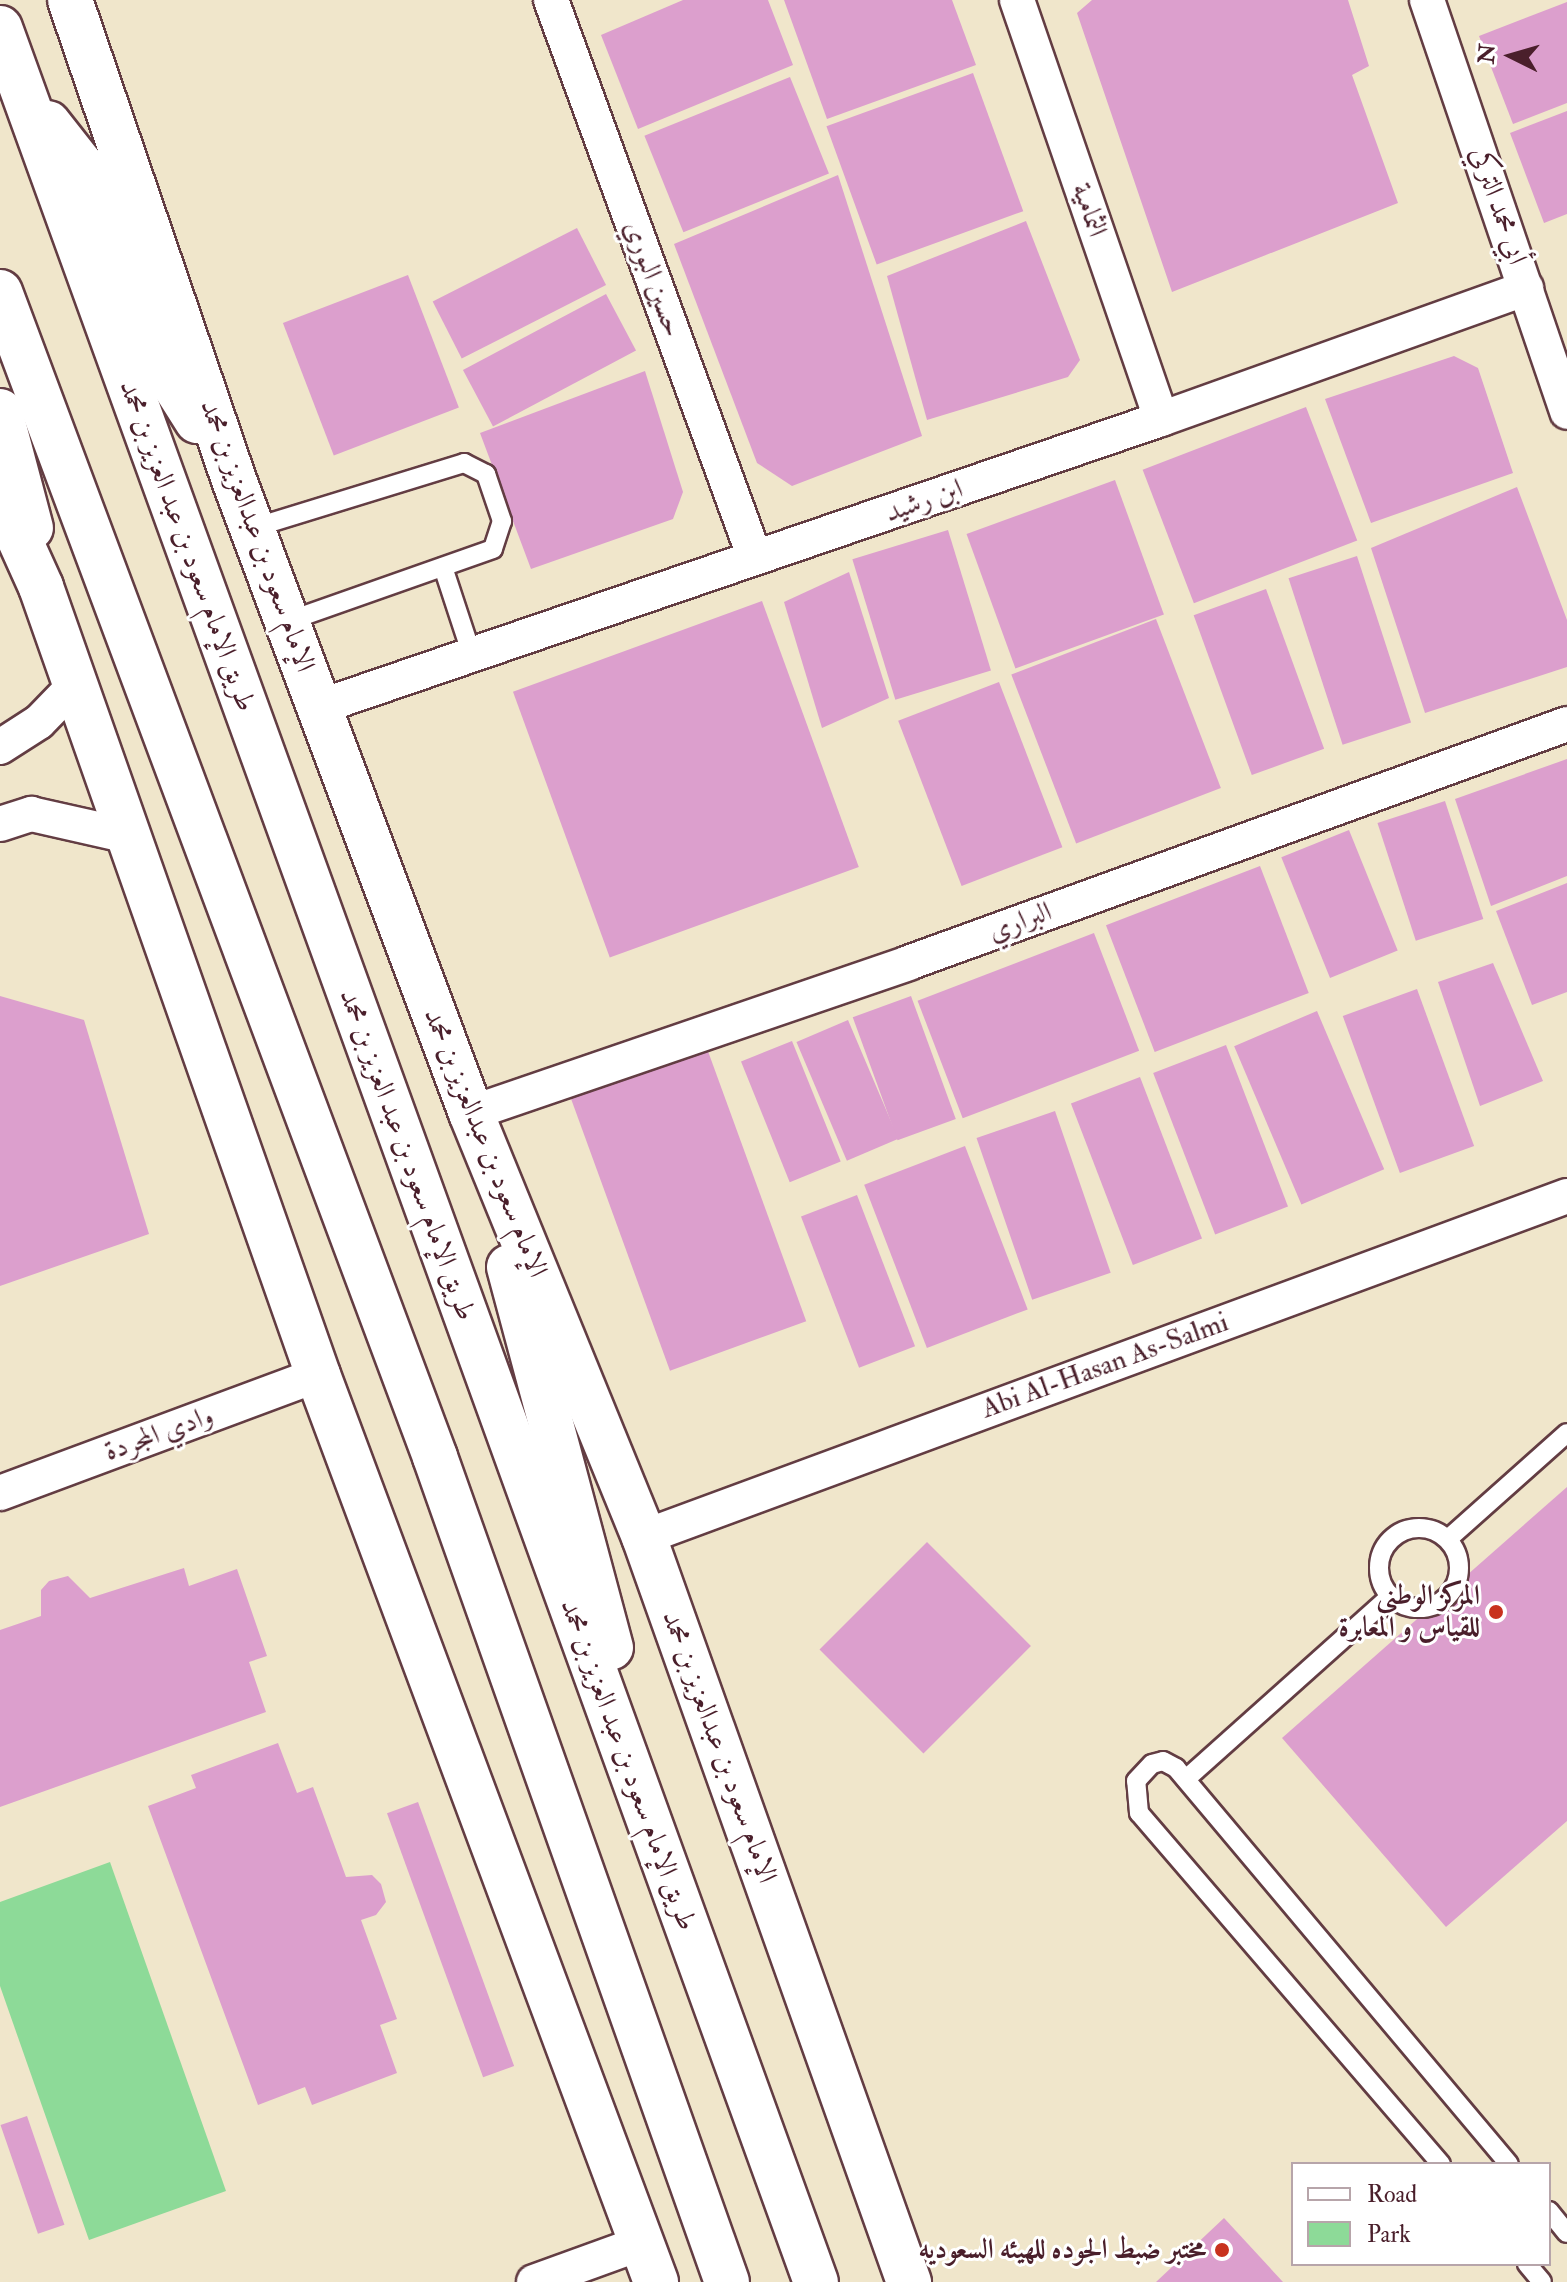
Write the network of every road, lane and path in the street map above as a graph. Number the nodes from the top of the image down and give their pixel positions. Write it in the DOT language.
graph roads {
  1 [pos="70,0"];
  2 [pos="551,0"];
  3 [pos="1017,0"];
  4 [pos="1427,0"];
  5 [pos="0,28"];
  6 [pos="21,89"];
  7 [pos="1526,288"];
  8 [pos="0,292"];
  9 [pos="0,411"];
  10 [pos="1567,412"];
  11 [pos="1161,419"];
  12 [pos="234,480"];
  13 [pos="0,496"];
  14 [pos="253,528"];
  15 [pos="755,558"];
  16 [pos="443,567"];
  17 [pos="41,587"];
  18 [pos="289,621"];
  19 [pos="472,655"];
  20 [pos="75,685"];
  21 [pos="319,707"];
  22 [pos="1567,724"];
  23 [pos="0,747"];
  24 [pos="0,824"];
  25 [pos="124,835"];
  26 [pos="471,1113"];
  27 [pos="1567,1196"];
  28 [pos="318,1375"];
  29 [pos="1567,1433"];
  30 [pos="0,1493"];
  31 [pos="644,1537"];
  32 [pos="1448,1539"];
  33 [pos="1391,1596"];
  34 [pos="1186,1779"];
  35 [pos="661,1857"];
  36 [pos="1439,2162"];
  37 [pos="1507,2162"];
  38 [pos="1556,2213"];
  39 [pos="1567,2233"];
  40 [pos="649,2263"];
  41 [pos="1529,2266"];
  42 [pos="534,2282"];
  43 [pos="727,2282"];
  44 [pos="816,2282"];
  45 [pos="909,2282"];
  46 [pos="1542,2282"];
  1 -- 12 [label="main road, الإمام سعود بن عبدالعزيز بن محمد"];
  2 -- 15 [label="street, حسين البوري"];
  3 -- 11 [label="street, الثمامية"];
  4 -- 7 [label="street, أبي محمد التركي"];
  5 -- 6 [label="main road, طريق الإمام سعود بن عبد العزيز بن محمد"];
  6 -- 12 [label="main road"];
  6 -- 35 [label="main road, طريق الإمام سعود بن عبد العزيز بن محمد"];
  7 -- 10 [label="street, أبي محمد التركي"];
  7 -- 11 [label="street, ابن رشيد"];
  8 -- 43 [label="main road"];
  9 -- 17 [label="main road"];
  11 -- 15 [label="street, ابن رشيد"];
  12 -- 14 [label="main road, الإمام سعود بن عبدالعزيز بن محمد"];
  13 -- 17 [label="main road"];
  14 -- 16 [label="lane"];
  14 -- 18 [label="main road, الإمام سعود بن عبدالعزيز بن محمد"];
  15 -- 19 [label="street, ابن رشيد"];
  16 -- 18 [label="lane"];
  16 -- 19 [label="lane"];
  17 -- 20 [label="main road"];
  18 -- 21 [label="main road, الإمام سعود بن عبدالعزيز بن محمد"];
  19 -- 21 [label="street, ابن رشيد"];
  20 -- 23 [label="street"];
  20 -- 25 [label="main road"];
  21 -- 26 [label="main road, الإمام سعود بن عبدالعزيز بن محمد"];
  22 -- 26 [label="street, البراري"];
  24 -- 25 [label="street"];
  25 -- 28 [label="main road"];
  26 -- 31 [label="main road, الإمام سعود بن عبدالعزيز بن محمد"];
  26 -- 35 [label="main road"];
  27 -- 31 [label="street, Abi Al-Hasan As-Salmi"];
  28 -- 30 [label="street, وادي المجردة"];
  28 -- 40 [label="main road"];
  29 -- 32 [label="lane"];
  31 -- 45 [label="main road, الإمام سعود بن عبدالعزيز بن محمد"];
  32 -- 33 [label="lane"];
  32 -- 33 [label="lane"];
  33 -- 34 [label="lane"];
  34 -- 36 [label="lane"];
  34 -- 37 [label="lane"];
  35 -- 44 [label="main road, طريق الإمام سعود بن عبد العزيز بن محمد"];
  38 -- 39 [label="lane"];
  40 -- 42 [label="street"];
  41 -- 46 [label="lane"];
}
